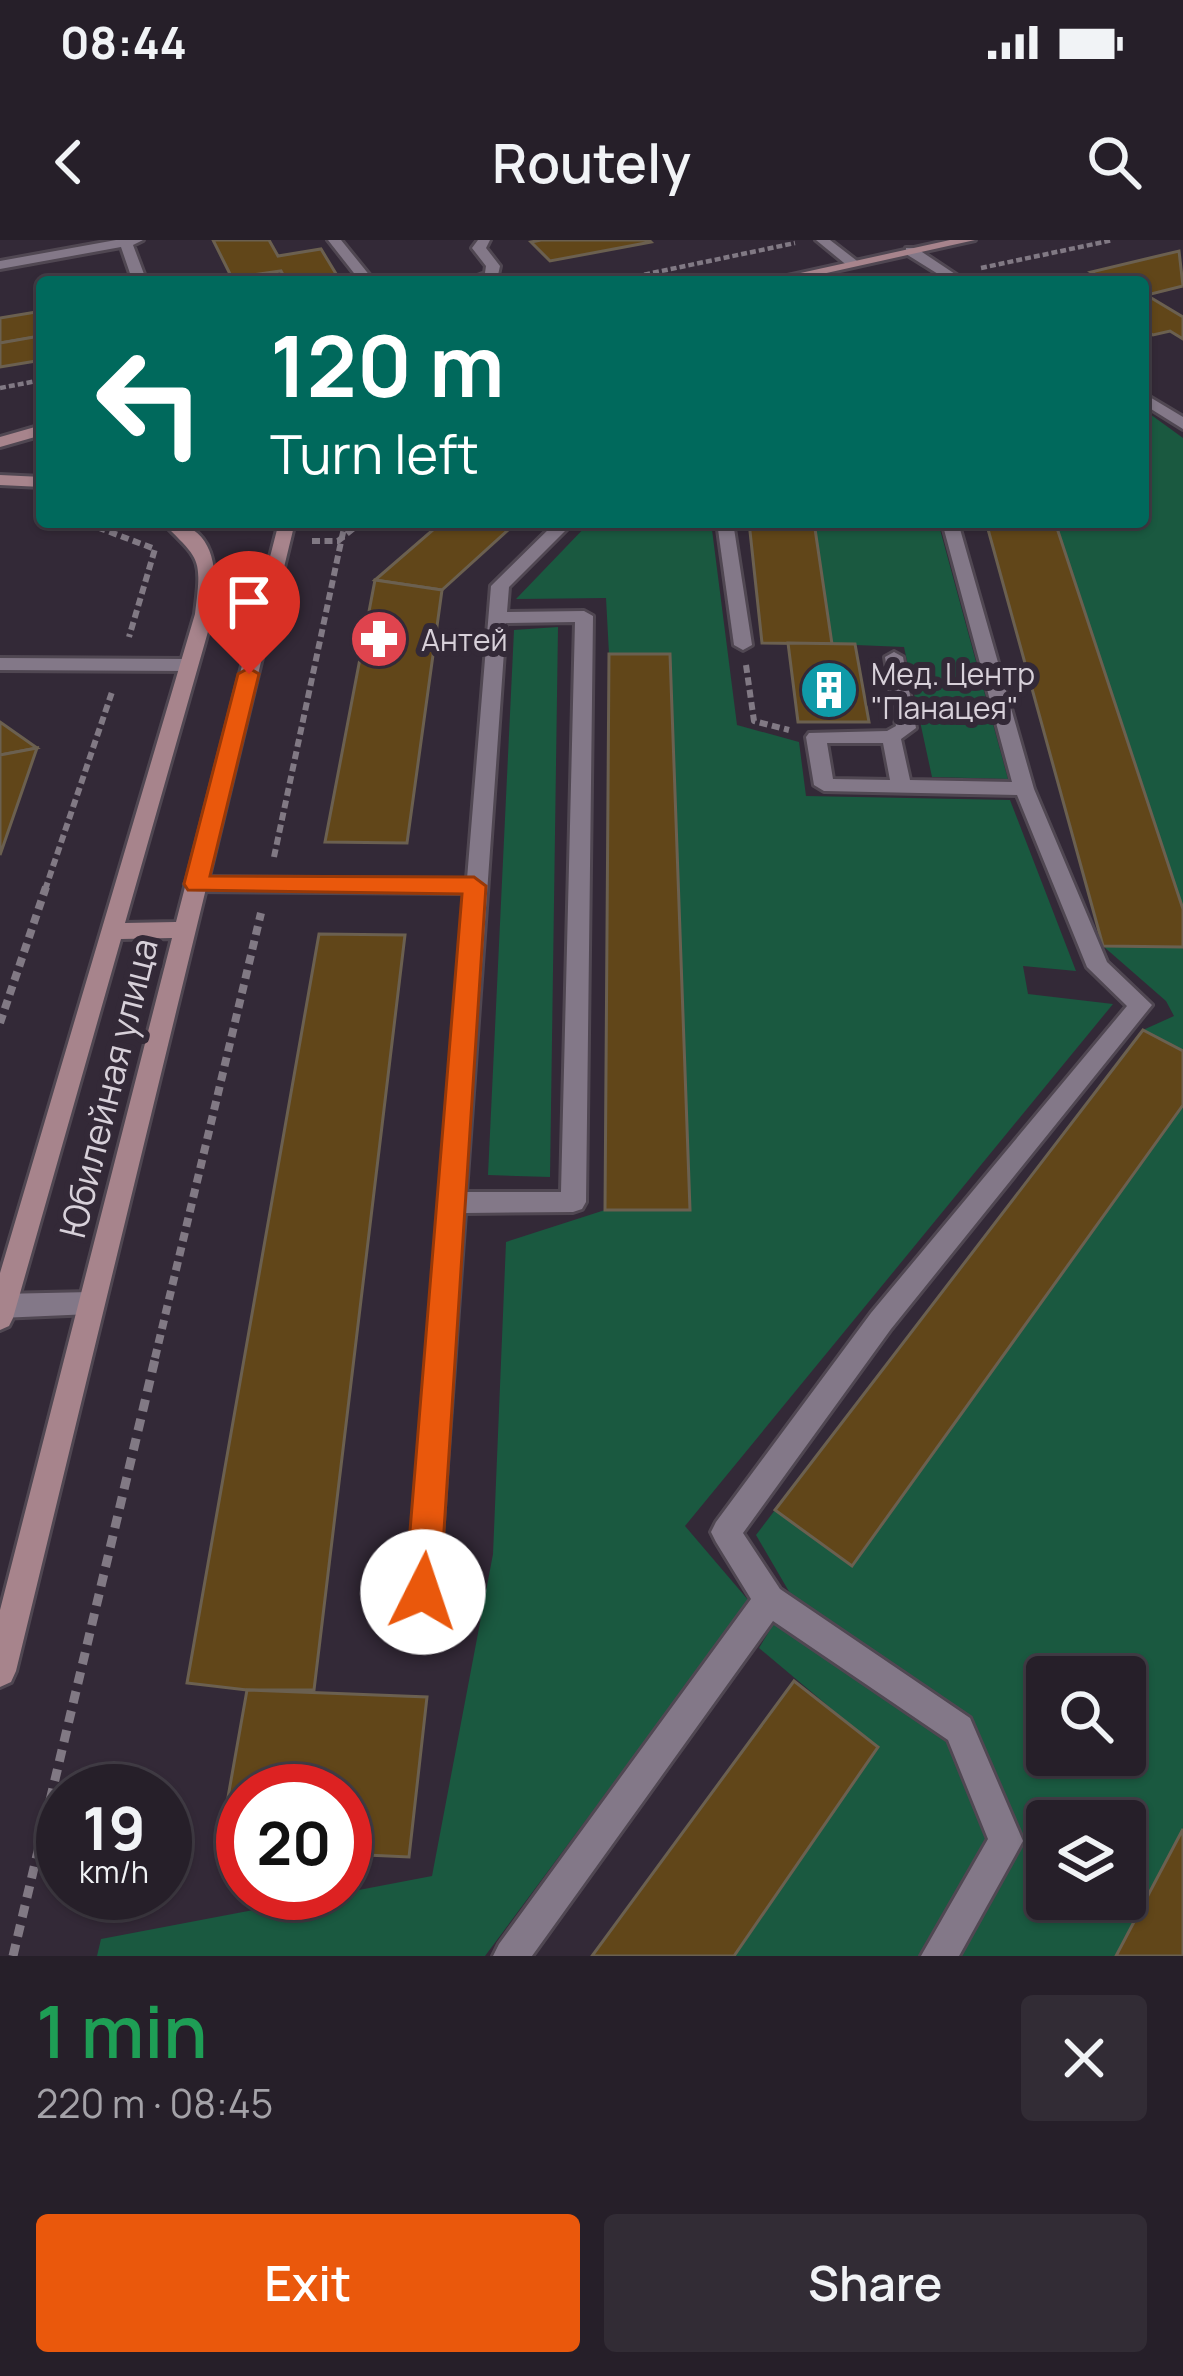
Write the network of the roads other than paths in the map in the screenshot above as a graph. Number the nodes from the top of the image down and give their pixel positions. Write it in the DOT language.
graph roads {
  1 [pos="334,240"];
  2 [pos="484,240"];
  3 [pos="822,240"];
  4 [pos="969,240"];
  5 [pos="131,241"];
  6 [pos="911,251"];
  7 [pos="854,264"];
  8 [pos="0,265"];
  9 [pos="139,276"];
  10 [pos="363,276"];
  11 [pos="488,276"];
  12 [pos="796,276"];
  13 [pos="951,276"];
  14 [pos="1149,403"];
  15 [pos="1183,424"];
  16 [pos="36,432"];
  17 [pos="0,442"];
  18 [pos="0,480"];
  19 [pos="36,482"];
  20 [pos="178,528"];
  21 [pos="285,528"];
  22 [pos="560,528"];
  23 [pos="726,528"];
  24 [pos="952,528"];
  25 [pos="498,618"];
  26 [pos="743,645"];
  27 [pos="894,657"];
  28 [pos="0,664"];
  29 [pos="189,665"];
  30 [pos="891,737"];
  31 [pos="902,787"];
  32 [pos="1024,789"];
  33 [pos="196,884"];
  34 [pos="474,886"];
  35 [pos="185,930"];
  36 [pos="112,932"];
  37 [pos="453,1203"];
  38 [pos="92,1303"];
  39 [pos="1,1310"];
  40 [pos="423,1592"];
  41 [pos="769,1600"];
  42 [pos="0,1671"];
  43 [pos="511,1956"];
  44 [pos="939,1956"];
  1 -- 10 [label="lane"];
  2 -- 11 [label="lane"];
  3 -- 7 [label="lane"];
  4 -- 6 [label="street"];
  5 -- 8 [label="lane"];
  5 -- 9 [label="lane"];
  6 -- 7 [label="street"];
  6 -- 13 [label="lane"];
  7 -- 12 [label="street"];
  14 -- 15 [label="lane"];
  16 -- 17 [label="street"];
  18 -- 19 [label="street"];
  20 -- 29 [label="street, Юбилейная улица"];
  21 -- 33 [label="street, Юбилейная улица"];
  22 -- 25 [label="lane"];
  23 -- 26 [label="lane"];
  24 -- 32 [label="lane"];
  25 -- 34 [label="lane"];
  25 -- 37 [label="lane"];
  27 -- 30 [label="lane"];
  28 -- 29 [label="lane"];
  29 -- 36 [label="street, Юбилейная улица"];
  30 -- 31 [label="lane"];
  30 -- 31 [label="lane"];
  31 -- 32 [label="lane"];
  32 -- 41 [label="lane"];
  33 -- 34 [label="lane"];
  33 -- 35 [label="street, Юбилейная улица"];
  34 -- 37 [label="lane"];
  35 -- 36 [label="street"];
  35 -- 38 [label="street, Юбилейная улица"];
  36 -- 39 [label="street, Юбилейная улица"];
  37 -- 40 [label="lane"];
  38 -- 39 [label="lane"];
  38 -- 42 [label="street, Юбилейная улица"];
  41 -- 43 [label="lane"];
  41 -- 44 [label="lane"];
}
